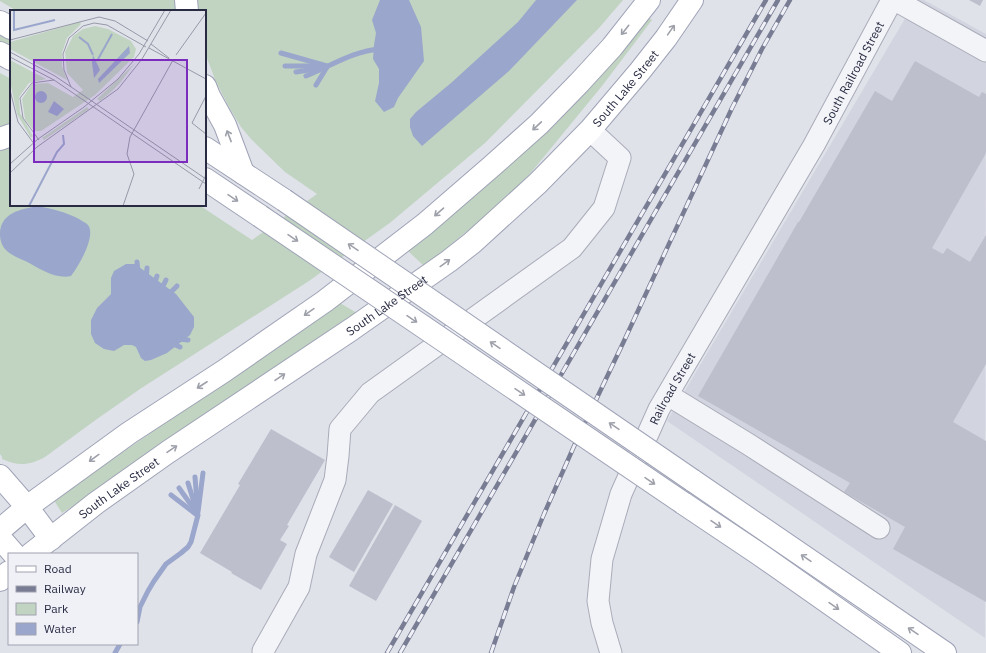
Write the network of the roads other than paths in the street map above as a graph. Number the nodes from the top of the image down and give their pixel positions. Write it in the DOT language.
graph roads {
  1 [pos="186,0"];
  2 [pos="649,0"];
  3 [pos="692,0"];
  4 [pos="892,0"];
  5 [pos="895,0"];
  6 [pos="187,10"];
  7 [pos="0,22"];
  8 [pos="10,27"];
  9 [pos="986,51"];
  10 [pos="0,53"];
  11 [pos="10,58"];
  12 [pos="206,88"];
  13 [pos="590,130"];
  14 [pos="10,135"];
  15 [pos="0,139"];
  16 [pos="814,145"];
  17 [pos="206,149"];
  18 [pos="243,172"];
  19 [pos="206,180"];
  20 [pos="668,395"];
  21 [pos="0,476"];
  22 [pos="27,507"];
  23 [pos="879,528"];
  24 [pos="0,530"];
  25 [pos="0,538"];
  26 [pos="51,539"];
  27 [pos="13,553"];
  28 [pos="32,553"];
  29 [pos="8,573"];
  30 [pos="0,580"];
  31 [pos="263,651"];
  32 [pos="611,653"];
  33 [pos="900,653"];
  34 [pos="945,653"];
  1 -- 6 [label="main road"];
  2 -- 22 [label="main road, one-way"];
  13 -- 3 [label="main road, South Lake Street, one-way"];
  4 -- 16 [label="street, South Railroad Street"];
  5 -- 9 [label="street"];
  7 -- 8 [label="main road"];
  10 -- 11 [label="main road"];
  18 -- 12 [label="main road, one-way"];
  26 -- 13 [label="main road, South Lake Street, one-way"];
  13 -- 31 [label="street"];
  14 -- 15 [label="main road"];
  16 -- 20 [label="street, Railroad Street"];
  17 -- 18 [label="main road"];
  34 -- 18 [label="main road, one-way, bridge"];
  19 -- 33 [label="main road, one-way, bridge"];
  20 -- 23 [label="street"];
  20 -- 32 [label="street, Railroad Street"];
  21 -- 22 [label="main road"];
  22 -- 24 [label="main road"];
  22 -- 26 [label="main road"];
  25 -- 27 [label="main road"];
  26 -- 28 [label="main road, South Lake Street"];
  29 -- 30 [label="main road"];
}
